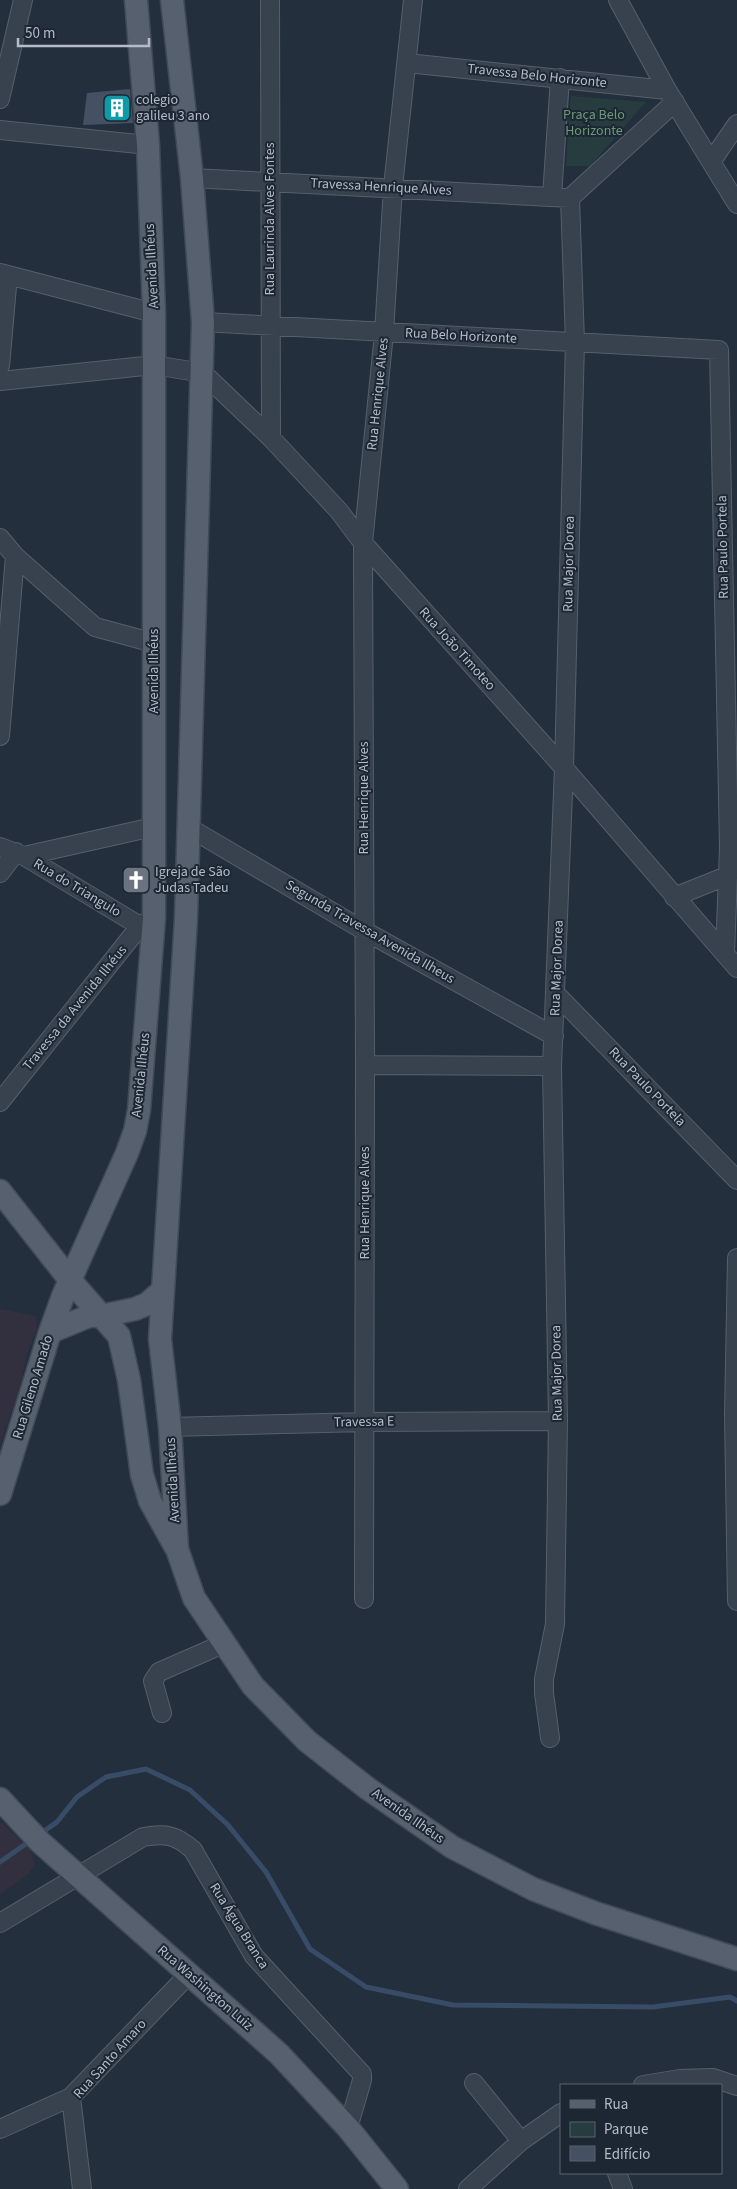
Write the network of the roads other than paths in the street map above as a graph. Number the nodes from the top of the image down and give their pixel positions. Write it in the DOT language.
graph roads {
  1 [pos="23,0"];
  2 [pos="136,0"];
  3 [pos="172,0"];
  4 [pos="270,0"];
  5 [pos="413,0"];
  6 [pos="618,0"];
  7 [pos="407,62"];
  8 [pos="560,78"];
  9 [pos="671,96"];
  10 [pos="0,99"];
  11 [pos="737,124"];
  12 [pos="0,130"];
  13 [pos="148,146"];
  14 [pos="711,162"];
  15 [pos="192,178"];
  16 [pos="269,180"];
  17 [pos="393,187"];
  18 [pos="552,196"];
  19 [pos="570,198"];
  20 [pos="737,204"];
  21 [pos="4,274"];
  22 [pos="154,313"];
  23 [pos="203,322"];
  24 [pos="270,326"];
  25 [pos="384,333"];
  26 [pos="575,342"];
  27 [pos="719,350"];
  28 [pos="154,365"];
  29 [pos="0,366"];
  30 [pos="203,373"];
  31 [pos="0,381"];
  32 [pos="271,438"];
  33 [pos="0,538"];
  34 [pos="363,544"];
  35 [pos="14,556"];
  36 [pos="154,643"];
  37 [pos="0,736"];
  38 [pos="564,768"];
  39 [pos="153,827"];
  40 [pos="188,827"];
  41 [pos="13,852"];
  42 [pos="0,873"];
  43 [pos="729,875"];
  44 [pos="674,897"];
  45 [pos="147,922"];
  46 [pos="363,930"];
  47 [pos="725,954"];
  48 [pos="737,968"];
  49 [pos="556,994"];
  50 [pos="554,1036"];
  51 [pos="365,1065"];
  52 [pos="552,1066"];
  53 [pos="0,1102"];
  54 [pos="737,1180"];
  55 [pos="0,1191"];
  56 [pos="737,1258"];
  57 [pos="70,1280"];
  58 [pos="162,1291"];
  59 [pos="101,1316"];
  60 [pos="50,1332"];
  61 [pos="558,1421"];
  62 [pos="365,1422"];
  63 [pos="170,1427"];
  64 [pos="0,1494"];
  65 [pos="177,1549"];
  66 [pos="364,1599"];
  67 [pos="737,1601"];
  68 [pos="223,1644"];
  69 [pos="162,1713"];
  70 [pos="550,1738"];
  71 [pos="0,1799"];
  72 [pos="79,1877"];
  73 [pos="0,1923"];
  74 [pos="737,1959"];
  75 [pos="189,1974"];
  76 [pos="474,2083"];
  77 [pos="649,2084"];
  78 [pos="737,2086"];
  79 [pos="71,2097"];
  80 [pos="560,2114"];
  81 [pos="348,2128"];
  82 [pos="0,2129"];
  83 [pos="521,2141"];
  84 [pos="617,2174"];
  85 [pos="82,2189"];
  86 [pos="397,2189"];
  87 [pos="468,2189"];
  88 [pos="623,2189"];
  1 -- 10 [label="street"];
  2 -- 13 [label="main road, Avenida Ilhéus"];
  3 -- 15 [label="main road, Avenida Ilhéus"];
  4 -- 16 [label="street, Rua Laurinda Alves Fontes"];
  5 -- 7 [label="street, Rua Henrique Alves"];
  6 -- 9 [label="street"];
  7 -- 8 [label="street, Travessa Belo Horizonte"];
  7 -- 17 [label="street, Rua Henrique Alves"];
  8 -- 9 [label="street, Travessa Belo Horizonte"];
  8 -- 18 [label="street"];
  9 -- 14 [label="street"];
  9 -- 19 [label="street"];
  11 -- 14 [label="street"];
  12 -- 13 [label="street"];
  13 -- 22 [label="main road, Avenida Ilhéus"];
  14 -- 20 [label="street"];
  15 -- 16 [label="street, Travessa Henrique Alves"];
  15 -- 23 [label="main road, Avenida Ilhéus"];
  16 -- 17 [label="street, Travessa Henrique Alves"];
  16 -- 24 [label="street, Rua Laurinda Alves Fontes"];
  17 -- 18 [label="street, Travessa Henrique Alves"];
  17 -- 25 [label="street, Rua Henrique Alves"];
  18 -- 19 [label="street, Travessa Henrique Alves"];
  19 -- 26 [label="street, Rua Major Dorea"];
  21 -- 22 [label="street"];
  21 -- 29 [label="street"];
  22 -- 28 [label="main road, Avenida Ilhéus"];
  23 -- 24 [label="street, Rua Belo Horizonte"];
  23 -- 30 [label="main road, Avenida Ilhéus"];
  24 -- 25 [label="street, Rua Belo Horizonte"];
  24 -- 32 [label="street, Rua Laurinda Alves Fontes"];
  25 -- 26 [label="street, Rua Belo Horizonte"];
  25 -- 34 [label="street, Rua Henrique Alves"];
  26 -- 27 [label="street, Rua Belo Horizonte"];
  26 -- 38 [label="street, Rua Major Dorea"];
  27 -- 43 [label="street, Rua Paulo Portela"];
  28 -- 30 [label="street"];
  28 -- 31 [label="street"];
  28 -- 36 [label="main road, Avenida Ilhéus"];
  30 -- 32 [label="street, Rua João Timoteo"];
  30 -- 40 [label="main road, Avenida Ilhéus"];
  32 -- 34 [label="street, Rua João Timoteo"];
  33 -- 35 [label="street"];
  34 -- 38 [label="street, Rua João Timoteo"];
  34 -- 46 [label="street, Rua Henrique Alves"];
  35 -- 36 [label="street"];
  35 -- 37 [label="street"];
  36 -- 39 [label="main road, Avenida Ilhéus"];
  38 -- 44 [label="street, Rua João Timoteo"];
  38 -- 49 [label="street, Rua Major Dorea"];
  39 -- 41 [label="street, Rua do Triangulo"];
  39 -- 45 [label="main road, Avenida Ilhéus"];
  40 -- 46 [label="street, Segunda Travessa Avenida Ilheus"];
  40 -- 58 [label="main road, Avenida Ilhéus"];
  41 -- 42 [label="street"];
  41 -- 45 [label="street, Rua do Triangulo"];
  43 -- 44 [label="street"];
  43 -- 47 [label="street, Rua Paulo Portela"];
  44 -- 47 [label="street, Rua João Timoteo"];
  45 -- 53 [label="street, Travessa da Avenida Ilhéus"];
  45 -- 57 [label="main road, Avenida Ilhéus"];
  46 -- 50 [label="street, Segunda Travessa Avenida Ilheus"];
  46 -- 51 [label="street, Rua Henrique Alves"];
  47 -- 48 [label="street, Rua João Timoteo"];
  49 -- 50 [label="street, Rua Major Dorea"];
  49 -- 54 [label="street, Rua Paulo Portela"];
  50 -- 52 [label="street, Rua Major Dorea"];
  51 -- 52 [label="street"];
  51 -- 62 [label="street, Rua Henrique Alves"];
  52 -- 61 [label="street, Rua Major Dorea"];
  55 -- 57 [label="main road"];
  56 -- 67 [label="street"];
  57 -- 59 [label="main road, Avenida Ilhéus"];
  57 -- 60 [label="main road, Rua Gileno Amado"];
  58 -- 59 [label="main road"];
  58 -- 63 [label="main road, Avenida Ilhéus"];
  59 -- 60 [label="main road"];
  59 -- 65 [label="main road, Avenida Ilhéus"];
  60 -- 64 [label="main road, Rua Gileno Amado"];
  61 -- 62 [label="street, Travessa E"];
  61 -- 70 [label="street, Rua Major Dorea"];
  62 -- 63 [label="street, Travessa E"];
  62 -- 66 [label="street, Rua Henrique Alves"];
  63 -- 65 [label="main road, Avenida Ilhéus"];
  65 -- 68 [label="main road, Avenida Ilhéus"];
  68 -- 69 [label="street"];
  68 -- 74 [label="main road, Avenida Ilhéus"];
  71 -- 72 [label="main road, Rua Washington Luiz"];
  72 -- 73 [label="street"];
  72 -- 75 [label="main road, Rua Washington Luiz"];
  72 -- 81 [label="street, Rua Água Branca"];
  75 -- 79 [label="street, Rua Santo Amaro"];
  75 -- 81 [label="main road, Rua Washington Luiz"];
  76 -- 83 [label="street"];
  77 -- 78 [label="street"];
  79 -- 82 [label="street"];
  79 -- 85 [label="street, Rua Santo Amaro"];
  80 -- 83 [label="street"];
  81 -- 86 [label="main road, Rua Washington Luiz"];
  83 -- 87 [label="street"];
  84 -- 88 [label="street"];
}
